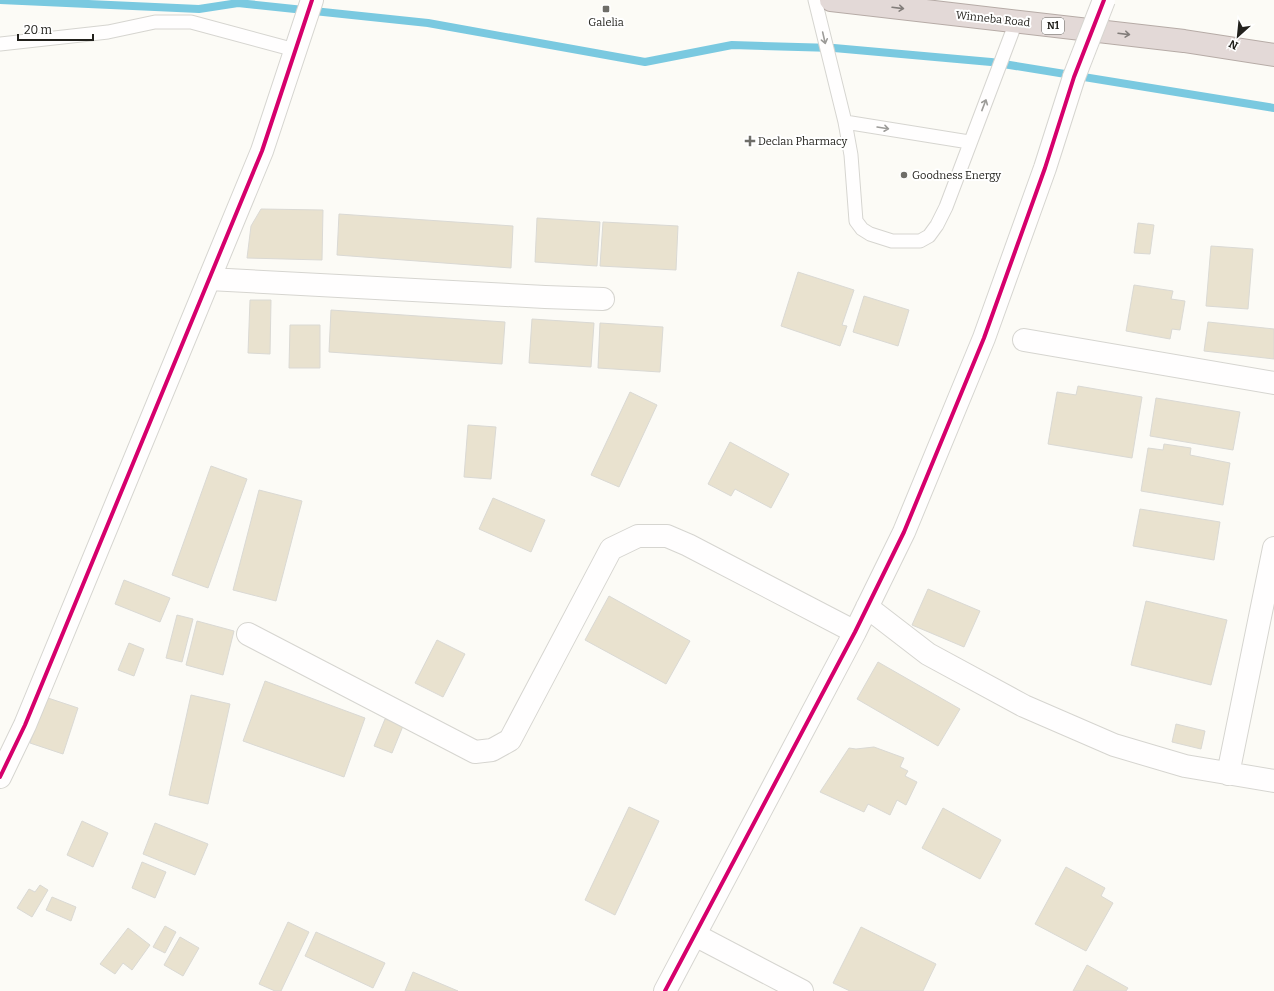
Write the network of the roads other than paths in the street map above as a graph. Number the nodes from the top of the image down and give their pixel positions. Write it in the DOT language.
graph roads {
  1 [pos="312,0"];
  2 [pos="815,0"];
  3 [pos="831,0"];
  4 [pos="1104,0"];
  5 [pos="1016,22"];
  6 [pos="0,44"];
  7 [pos="295,50"];
  8 [pos="1274,55"];
  9 [pos="845,122"];
  10 [pos="969,142"];
  11 [pos="209,279"];
  12 [pos="603,299"];
  13 [pos="1024,340"];
  14 [pos="1274,382"];
  15 [pos="1274,548"];
  16 [pos="867,607"];
  17 [pos="855,632"];
  18 [pos="248,634"];
  19 [pos="1228,774"];
  20 [pos="0,777"];
  21 [pos="1274,781"];
  22 [pos="695,935"];
  23 [pos="665,991"];
  24 [pos="802,991"];
  1 -- 7 [label="street"];
  2 -- 9 [label="lane, one-way"];
  3 -- 5 [label="highway, Winneba Road / N1, one-way"];
  4 -- 16 [label="street, bridge"];
  5 -- 8 [label="highway, Winneba Road / N1, one-way"];
  10 -- 5 [label="lane, one-way"];
  6 -- 7 [label="lane"];
  7 -- 11 [label="street"];
  9 -- 10 [label="lane, one-way"];
  9 -- 10 [label="lane"];
  11 -- 12 [label="street"];
  11 -- 20 [label="street"];
  13 -- 14 [label="street"];
  15 -- 19 [label="street"];
  16 -- 17 [label="street"];
  16 -- 19 [label="street"];
  17 -- 18 [label="street"];
  17 -- 22 [label="street"];
  19 -- 21 [label="street"];
  22 -- 23 [label="street"];
  22 -- 24 [label="street"];
}
